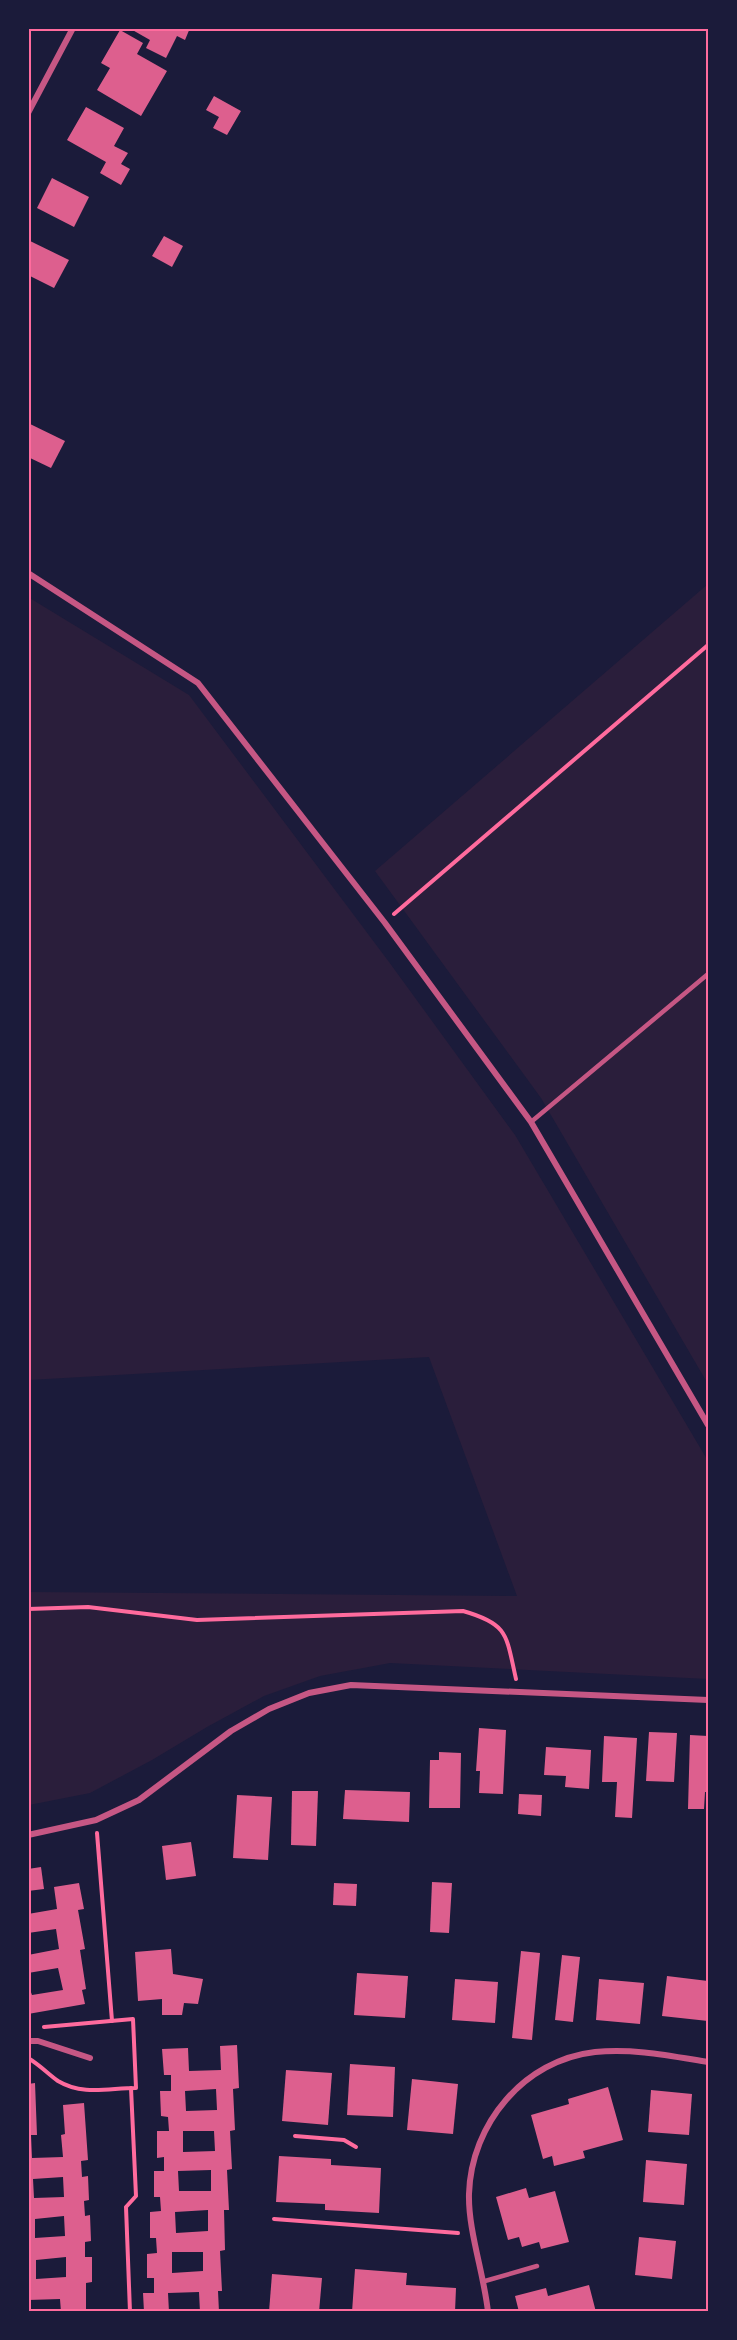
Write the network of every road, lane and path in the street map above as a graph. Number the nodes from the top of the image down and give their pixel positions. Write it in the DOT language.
graph roads {
  1 [pos="73,28"];
  2 [pos="28,113"];
  3 [pos="28,573"];
  4 [pos="708,645"];
  5 [pos="385,923"];
  6 [pos="708,974"];
  7 [pos="531,1122"];
  8 [pos="708,1425"];
  9 [pos="28,1609"];
  10 [pos="519,1691"];
  11 [pos="708,1700"];
  12 [pos="96,1821"];
  13 [pos="28,1835"];
  14 [pos="112,2021"];
  15 [pos="39,2028"];
  16 [pos="28,2042"];
  17 [pos="28,2058"];
  18 [pos="90,2058"];
  19 [pos="708,2062"];
  20 [pos="130,2088"];
  21 [pos="295,2136"];
  22 [pos="356,2147"];
  23 [pos="274,2219"];
  24 [pos="474,2234"];
  25 [pos="537,2266"];
  26 [pos="485,2281"];
  27 [pos="130,2312"];
  28 [pos="488,2312"];
  1 -- 2 [label="street"];
  3 -- 5 [label="street"];
  4 -- 5 [label="path"];
  5 -- 7 [label="street"];
  6 -- 7 [label="lane"];
  7 -- 8 [label="street"];
  9 -- 10 [label="path"];
  10 -- 11 [label="street"];
  10 -- 12 [label="street"];
  12 -- 13 [label="street"];
  12 -- 14 [label="path"];
  14 -- 15 [label="path"];
  14 -- 20 [label="path"];
  16 -- 18 [label="street"];
  17 -- 20 [label="path"];
  19 -- 24 [label="street"];
  20 -- 27 [label="path"];
  21 -- 22 [label="path"];
  23 -- 24 [label="path"];
  24 -- 26 [label="street"];
  25 -- 26 [label="lane"];
  26 -- 28 [label="street"];
}
